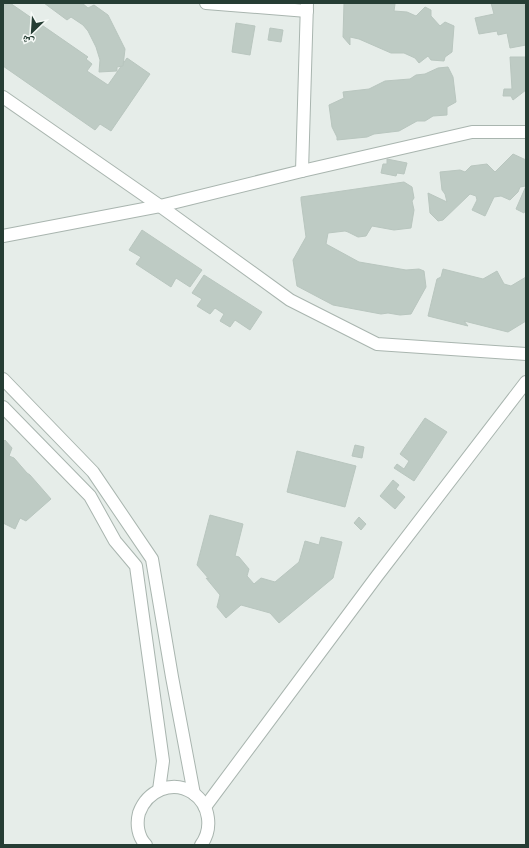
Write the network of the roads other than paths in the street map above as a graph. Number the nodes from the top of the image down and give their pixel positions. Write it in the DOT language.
graph roads {
  1 [pos="206,3"];
  2 [pos="307,7"];
  3 [pos="3,97"];
  4 [pos="526,132"];
  5 [pos="302,171"];
  6 [pos="160,206"];
  7 [pos="3,236"];
  8 [pos="526,354"];
  9 [pos="3,379"];
  10 [pos="526,382"];
  11 [pos="3,407"];
  12 [pos="159,790"];
  13 [pos="194,794"];
  14 [pos="205,807"];
  15 [pos="146,845"];
  16 [pos="201,845"];
  1 -- 2 [label="street"];
  2 -- 5 [label="street"];
  3 -- 6 [label="street"];
  4 -- 5 [label="street"];
  5 -- 6 [label="street"];
  6 -- 7 [label="street"];
  6 -- 8 [label="street"];
  9 -- 13 [label="street"];
  10 -- 14 [label="street"];
  11 -- 12 [label="street"];
  12 -- 13 [label="street"];
  12 -- 15 [label="street"];
  13 -- 14 [label="street"];
  14 -- 16 [label="street"];
}
